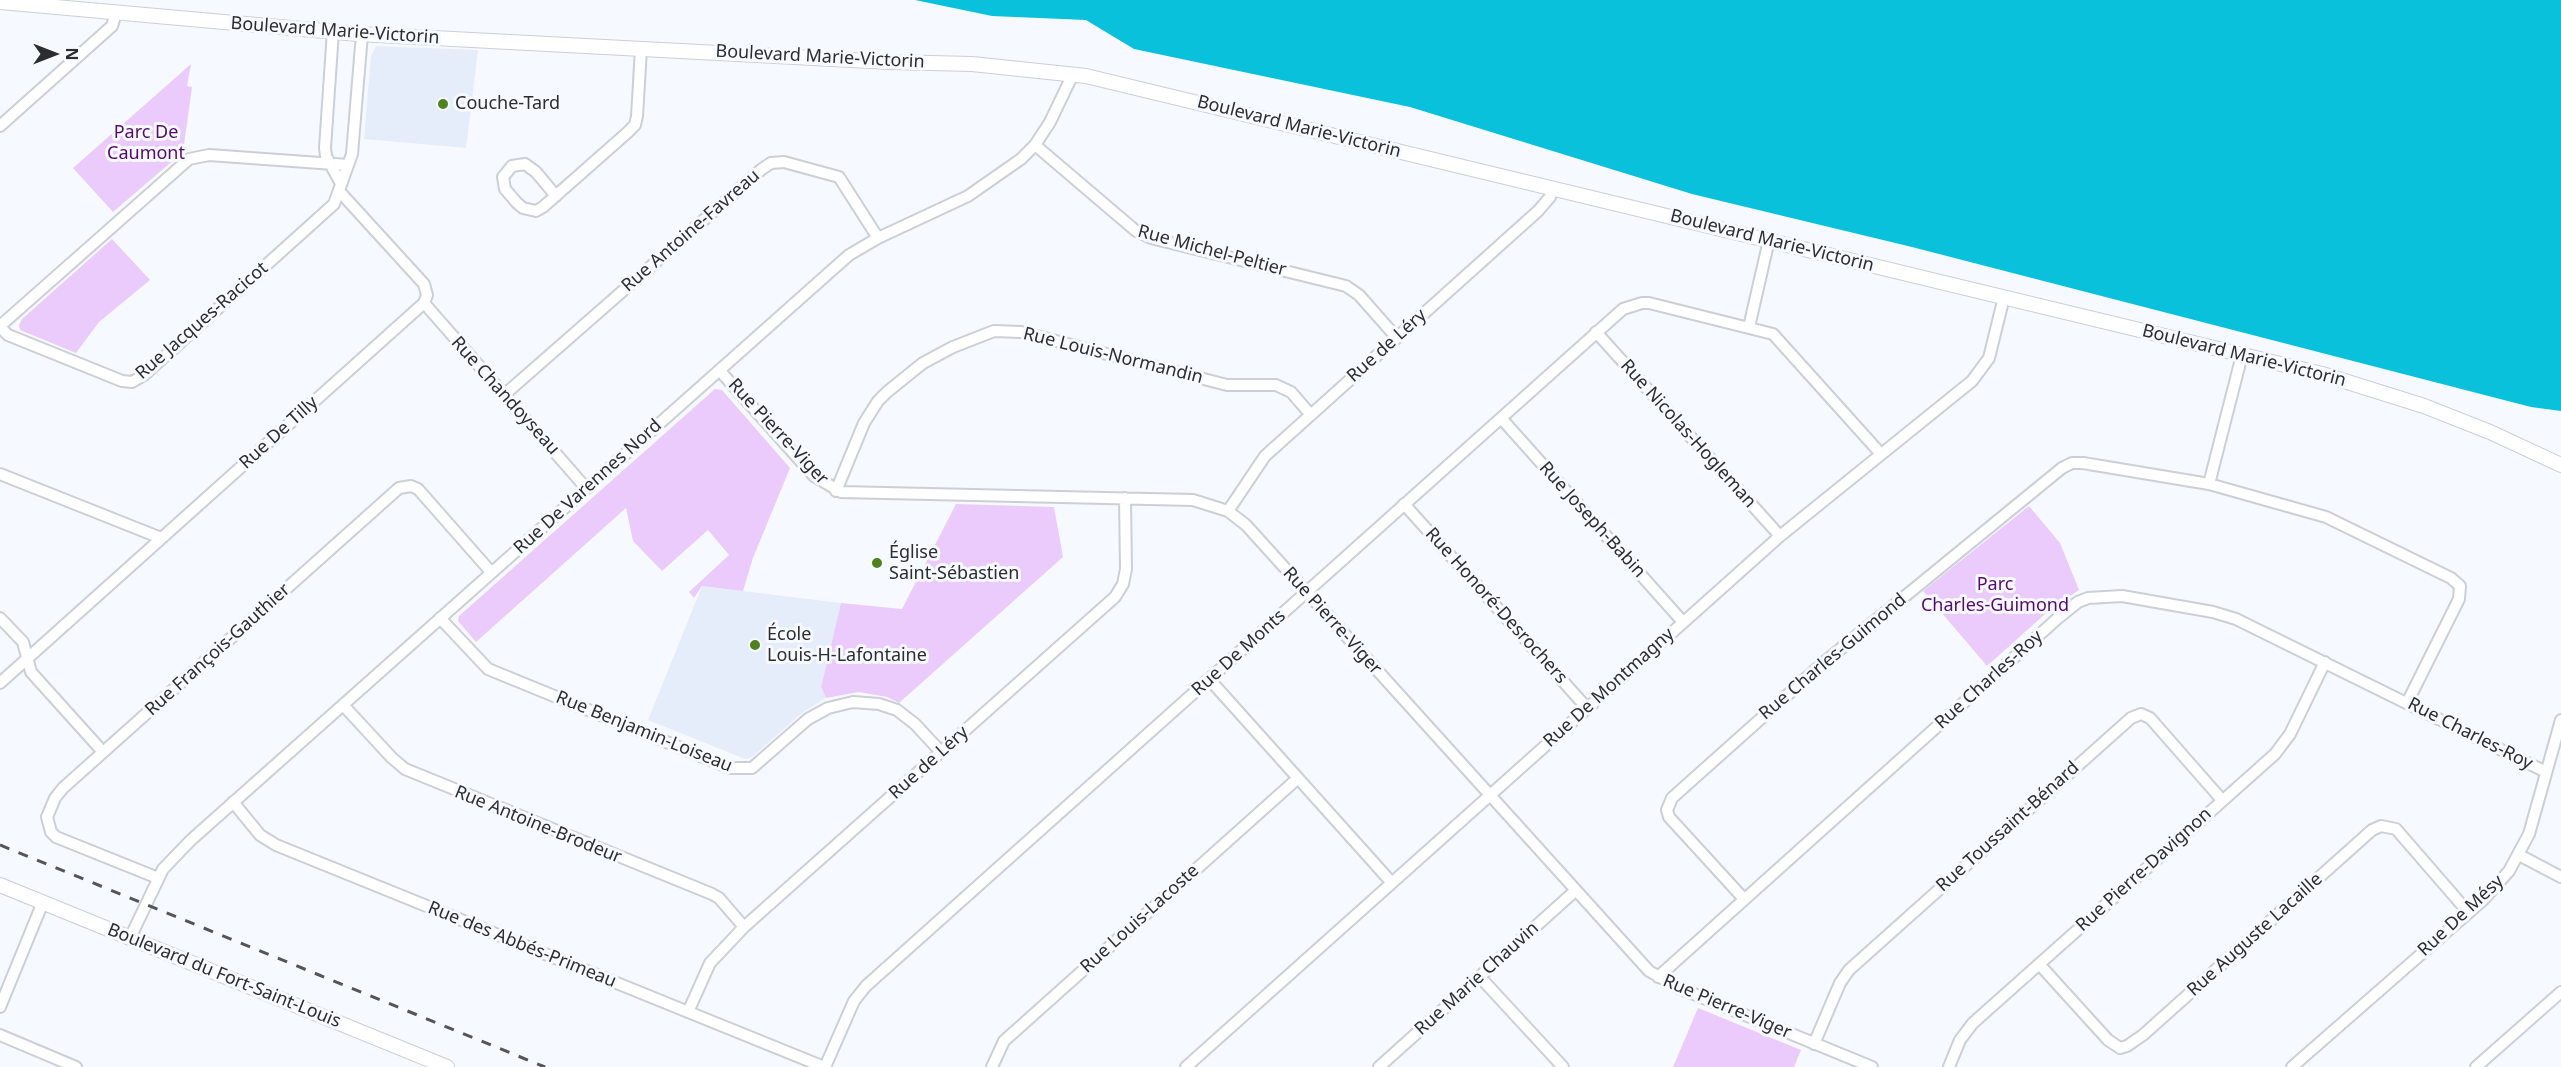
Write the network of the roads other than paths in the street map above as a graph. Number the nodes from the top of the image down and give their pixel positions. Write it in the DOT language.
graph roads {
  1 [pos="0,2"];
  2 [pos="117,13"];
  3 [pos="333,31"];
  4 [pos="362,34"];
  5 [pos="641,49"];
  6 [pos="1073,74"];
  7 [pos="0,126"];
  8 [pos="1035,145"];
  9 [pos="330,164"];
  10 [pos="348,165"];
  11 [pos="340,187"];
  12 [pos="1552,188"];
  13 [pos="556,196"];
  14 [pos="878,238"];
  15 [pos="1769,240"];
  16 [pos="2004,297"];
  17 [pos="424,303"];
  18 [pos="0,327"];
  19 [pos="1749,327"];
  20 [pos="1596,332"];
  21 [pos="1397,338"];
  22 [pos="2242,355"];
  23 [pos="720,371"];
  24 [pos="504,395"];
  25 [pos="1311,415"];
  26 [pos="1501,418"];
  27 [pos="1881,454"];
  28 [pos="2561,465"];
  29 [pos="0,474"];
  30 [pos="2209,484"];
  31 [pos="586,488"];
  32 [pos="836,491"];
  33 [pos="1125,498"];
  34 [pos="1404,504"];
  35 [pos="1228,511"];
  36 [pos="1780,536"];
  37 [pos="161,538"];
  38 [pos="491,573"];
  39 [pos="1306,592"];
  40 [pos="0,618"];
  41 [pos="440,618"];
  42 [pos="1683,622"];
  43 [pos="27,658"];
  44 [pos="2325,662"];
  45 [pos="1209,680"];
  46 [pos="0,683"];
  47 [pos="2407,703"];
  48 [pos="343,705"];
  49 [pos="1587,708"];
  50 [pos="2561,720"];
  51 [pos="104,752"];
  52 [pos="940,752"];
  53 [pos="2546,772"];
  54 [pos="1297,778"];
  55 [pos="1489,796"];
  56 [pos="2222,800"];
  57 [pos="233,802"];
  58 [pos="2519,855"];
  59 [pos="2561,877"];
  60 [pos="158,878"];
  61 [pos="1392,883"];
  62 [pos="0,885"];
  63 [pos="1575,891"];
  64 [pos="1744,899"];
  65 [pos="43,902"];
  66 [pos="2468,912"];
  67 [pos="744,927"];
  68 [pos="130,938"];
  69 [pos="2039,964"];
  70 [pos="1480,977"];
  71 [pos="1658,977"];
  72 [pos="2561,992"];
  73 [pos="0,1007"];
  74 [pos="688,1012"];
  75 [pos="0,1035"];
  76 [pos="1814,1044"];
  77 [pos="76,1067"];
  78 [pos="447,1067"];
  79 [pos="824,1067"];
  80 [pos="992,1067"];
  81 [pos="1186,1067"];
  82 [pos="1379,1067"];
  83 [pos="1563,1067"];
  84 [pos="1872,1067"];
  85 [pos="1949,1067"];
  86 [pos="2292,1067"];
  87 [pos="2476,1067"];
  1 -- 2 [label="street, Boulevard Marie-Victorin"];
  2 -- 3 [label="street, Boulevard Marie-Victorin"];
  2 -- 7 [label="street"];
  3 -- 4 [label="street, Boulevard Marie-Victorin"];
  3 -- 9 [label="street"];
  4 -- 5 [label="street, Boulevard Marie-Victorin"];
  4 -- 10 [label="street, Rue Jacques-Racicot"];
  5 -- 6 [label="street, Boulevard Marie-Victorin"];
  5 -- 13 [label="street"];
  6 -- 8 [label="street, Rue De Varennes Nord"];
  6 -- 12 [label="street, Boulevard Marie-Victorin"];
  8 -- 14 [label="street, Rue De Varennes Nord"];
  8 -- 21 [label="street, Rue Michel-Peltier"];
  9 -- 10 [label="street"];
  9 -- 11 [label="street"];
  9 -- 18 [label="street"];
  10 -- 11 [label="street, Rue Jacques-Racicot"];
  11 -- 17 [label="street"];
  11 -- 18 [label="street, Rue Jacques-Racicot"];
  12 -- 15 [label="street, Boulevard Marie-Victorin"];
  12 -- 21 [label="street, Rue de Léry"];
  13 -- 13 [label="street"];
  14 -- 23 [label="street, Rue De Varennes Nord"];
  14 -- 24 [label="street, Rue Antoine-Favreau"];
  15 -- 16 [label="street, Boulevard Marie-Victorin"];
  15 -- 19 [label="street"];
  16 -- 22 [label="street, Boulevard Marie-Victorin"];
  16 -- 27 [label="street, Rue De Montmagny"];
  17 -- 24 [label="street, Rue Chandoyseau"];
  17 -- 37 [label="street, Rue De Tilly"];
  19 -- 20 [label="street, Rue De Monts"];
  19 -- 27 [label="street, Rue De Monts"];
  20 -- 26 [label="street, Rue De Monts"];
  20 -- 36 [label="street, Rue Nicolas-Hogleman"];
  21 -- 25 [label="street, Rue de Léry"];
  22 -- 28 [label="street, Boulevard Marie-Victorin"];
  22 -- 30 [label="street"];
  23 -- 31 [label="street, Rue De Varennes Nord"];
  23 -- 32 [label="street, Rue Pierre-Viger"];
  24 -- 31 [label="street, Rue Chandoyseau"];
  25 -- 32 [label="street, Rue Louis-Normandin"];
  25 -- 35 [label="street, Rue de Léry"];
  26 -- 34 [label="street, Rue De Monts"];
  26 -- 42 [label="street, Rue Joseph-Babin"];
  27 -- 36 [label="street, Rue De Montmagny"];
  29 -- 37 [label="street"];
  30 -- 47 [label="street, Rue Charles-Guimond"];
  30 -- 64 [label="street, Rue Charles-Guimond"];
  31 -- 38 [label="street, Rue De Varennes Nord"];
  32 -- 33 [label="street, Rue Pierre-Viger"];
  33 -- 35 [label="street, Rue Pierre-Viger"];
  33 -- 52 [label="street, Rue de Léry"];
  34 -- 39 [label="street, Rue De Monts"];
  34 -- 49 [label="street, Rue Honoré-Desrochers"];
  35 -- 39 [label="street, Rue Pierre-Viger"];
  36 -- 42 [label="street, Rue De Montmagny"];
  37 -- 43 [label="street, Rue De Tilly"];
  38 -- 41 [label="street, Rue De Varennes Nord"];
  38 -- 51 [label="street, Rue François-Gauthier"];
  39 -- 45 [label="street, Rue De Monts"];
  39 -- 55 [label="street, Rue Pierre-Viger"];
  40 -- 43 [label="street"];
  41 -- 48 [label="street, Rue De Varennes Nord"];
  41 -- 52 [label="street, Rue Benjamin-Loiseau"];
  42 -- 49 [label="street, Rue De Montmagny"];
  43 -- 46 [label="street"];
  43 -- 51 [label="street"];
  44 -- 47 [label="street, Rue Charles-Roy"];
  44 -- 56 [label="street, Rue Pierre-Davignon"];
  44 -- 64 [label="street, Rue Charles-Roy"];
  45 -- 54 [label="street"];
  45 -- 79 [label="street, Rue De Monts"];
  47 -- 53 [label="street, Rue Charles-Roy"];
  48 -- 57 [label="street, Rue De Varennes Nord"];
  48 -- 67 [label="street, Rue Antoine-Brodeur"];
  49 -- 55 [label="street, Rue De Montmagny"];
  50 -- 53 [label="street, Rue De Mésy"];
  51 -- 60 [label="street, Rue François-Gauthier"];
  52 -- 67 [label="street, Rue de Léry"];
  53 -- 58 [label="street, Rue De Mésy"];
  54 -- 61 [label="street"];
  54 -- 80 [label="street, Rue Louis-Lacoste"];
  55 -- 61 [label="street, Rue De Montmagny"];
  55 -- 63 [label="street, Rue Pierre-Viger"];
  56 -- 69 [label="street, Rue Pierre-Davignon"];
  56 -- 76 [label="street, Rue Toussaint-Bénard"];
  57 -- 60 [label="street, Rue De Varennes Nord"];
  57 -- 74 [label="street, Rue des Abbés-Primeau"];
  58 -- 59 [label="street"];
  58 -- 66 [label="street, Rue De Mésy"];
  60 -- 68 [label="street, Rue De Varennes Nord"];
  61 -- 81 [label="street, Rue De Montmagny"];
  62 -- 65 [label="street, Boulevard du Fort-Saint-Louis"];
  63 -- 70 [label="street, Rue Marie Chauvin"];
  63 -- 71 [label="street, Rue Pierre-Viger"];
  64 -- 71 [label="street, Rue Charles-Roy"];
  65 -- 68 [label="street, Boulevard du Fort-Saint-Louis"];
  65 -- 73 [label="street"];
  66 -- 69 [label="street, Rue Auguste Lacaille"];
  66 -- 86 [label="street, Rue De Mésy"];
  67 -- 74 [label="street, Rue de Léry"];
  68 -- 78 [label="street, Boulevard du Fort-Saint-Louis"];
  69 -- 85 [label="street, Rue Pierre-Davignon"];
  70 -- 82 [label="street, Rue Marie Chauvin"];
  70 -- 83 [label="street"];
  71 -- 76 [label="street, Rue Pierre-Viger"];
  72 -- 87 [label="street"];
  74 -- 79 [label="street, Rue des Abbés-Primeau"];
  75 -- 77 [label="street"];
  76 -- 84 [label="street, Rue Pierre-Viger"];
}
